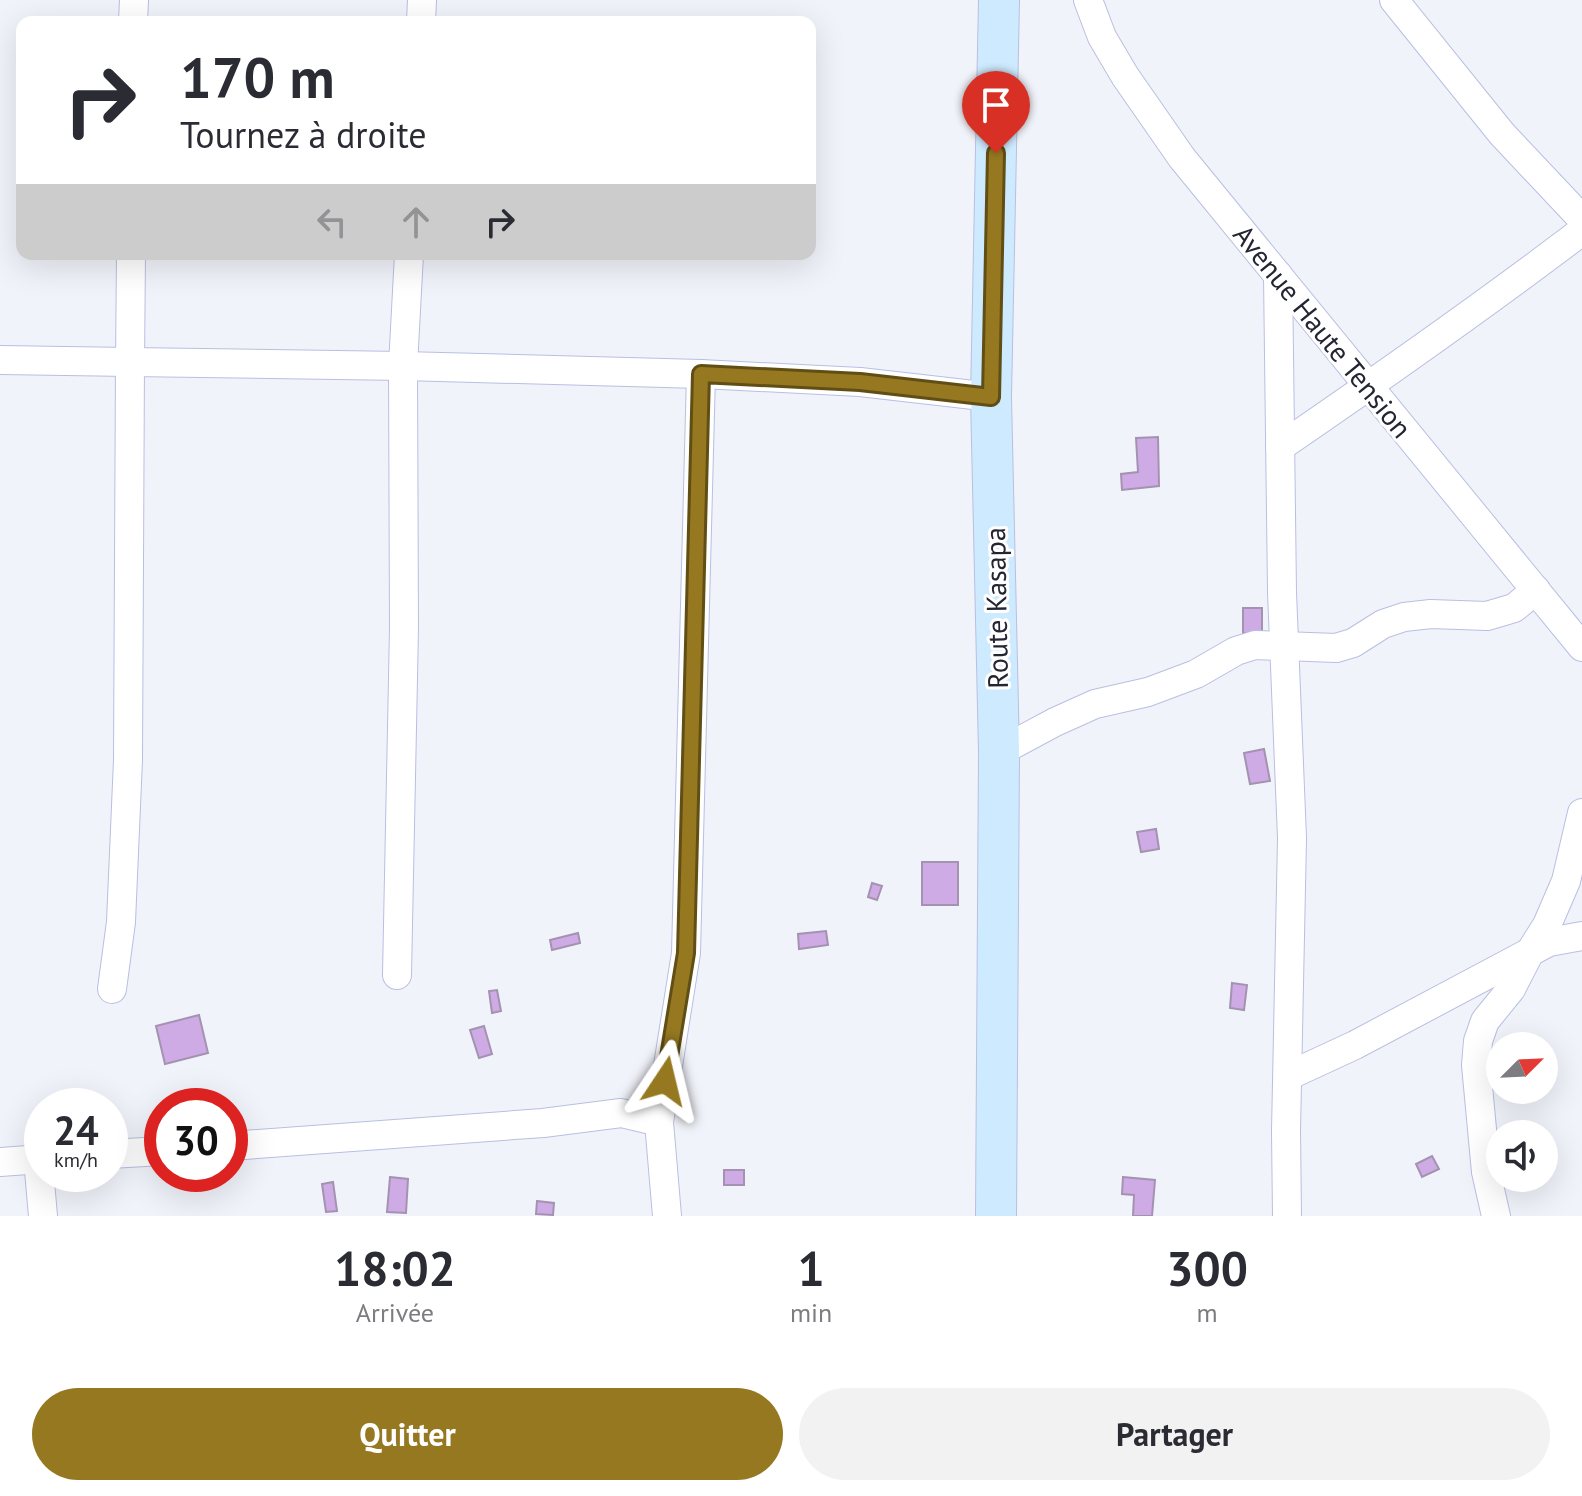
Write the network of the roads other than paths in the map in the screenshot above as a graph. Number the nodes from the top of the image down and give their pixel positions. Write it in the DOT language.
graph roads {
  1 [pos="999,0"];
  2 [pos="1088,0"];
  3 [pos="1394,0"];
  4 [pos="1582,219"];
  5 [pos="1582,231"];
  6 [pos="131,260"];
  7 [pos="409,260"];
  8 [pos="1278,275"];
  9 [pos="0,360"];
  10 [pos="130,362"];
  11 [pos="403,366"];
  12 [pos="701,374"];
  13 [pos="1368,387"];
  14 [pos="991,397"];
  15 [pos="1280,447"];
  16 [pos="1536,590"];
  17 [pos="1285,646"];
  18 [pos="1582,647"];
  19 [pos="999,752"];
  20 [pos="1582,813"];
  21 [pos="1582,936"];
  22 [pos="1530,952"];
  23 [pos="397,975"];
  24 [pos="112,989"];
  25 [pos="1288,1076"];
  26 [pos="659,1122"];
  27 [pos="248,1145"];
  28 [pos="24,1160"];
  29 [pos="0,1162"];
  30 [pos="42,1192"];
  31 [pos="43,1216"];
  32 [pos="667,1216"];
  33 [pos="996,1216"];
  34 [pos="1287,1216"];
  35 [pos="1496,1216"];
  1 -- 14 [label="main road, Route Kasapa"];
  2 -- 8 [label="street, Avenue Haute Tension"];
  3 -- 4 [label="street"];
  5 -- 13 [label="street"];
  6 -- 10 [label="street"];
  7 -- 11 [label="street"];
  8 -- 13 [label="street, Avenue Haute Tension"];
  8 -- 15 [label="street"];
  9 -- 10 [label="street"];
  10 -- 11 [label="street"];
  10 -- 24 [label="street"];
  11 -- 12 [label="street"];
  11 -- 23 [label="street"];
  12 -- 14 [label="street"];
  12 -- 26 [label="street"];
  13 -- 15 [label="street"];
  13 -- 16 [label="street, Avenue Haute Tension"];
  14 -- 19 [label="main road, Route Kasapa"];
  15 -- 17 [label="street"];
  16 -- 17 [label="street"];
  16 -- 18 [label="street, Avenue Haute Tension"];
  17 -- 19 [label="street"];
  17 -- 25 [label="street"];
  19 -- 33 [label="main road, Route Kasapa"];
  20 -- 22 [label="street"];
  21 -- 22 [label="street"];
  22 -- 25 [label="street"];
  22 -- 35 [label="street"];
  25 -- 34 [label="street"];
  26 -- 27 [label="street"];
  26 -- 32 [label="street"];
  28 -- 29 [label="street"];
  30 -- 31 [label="street"];
}
